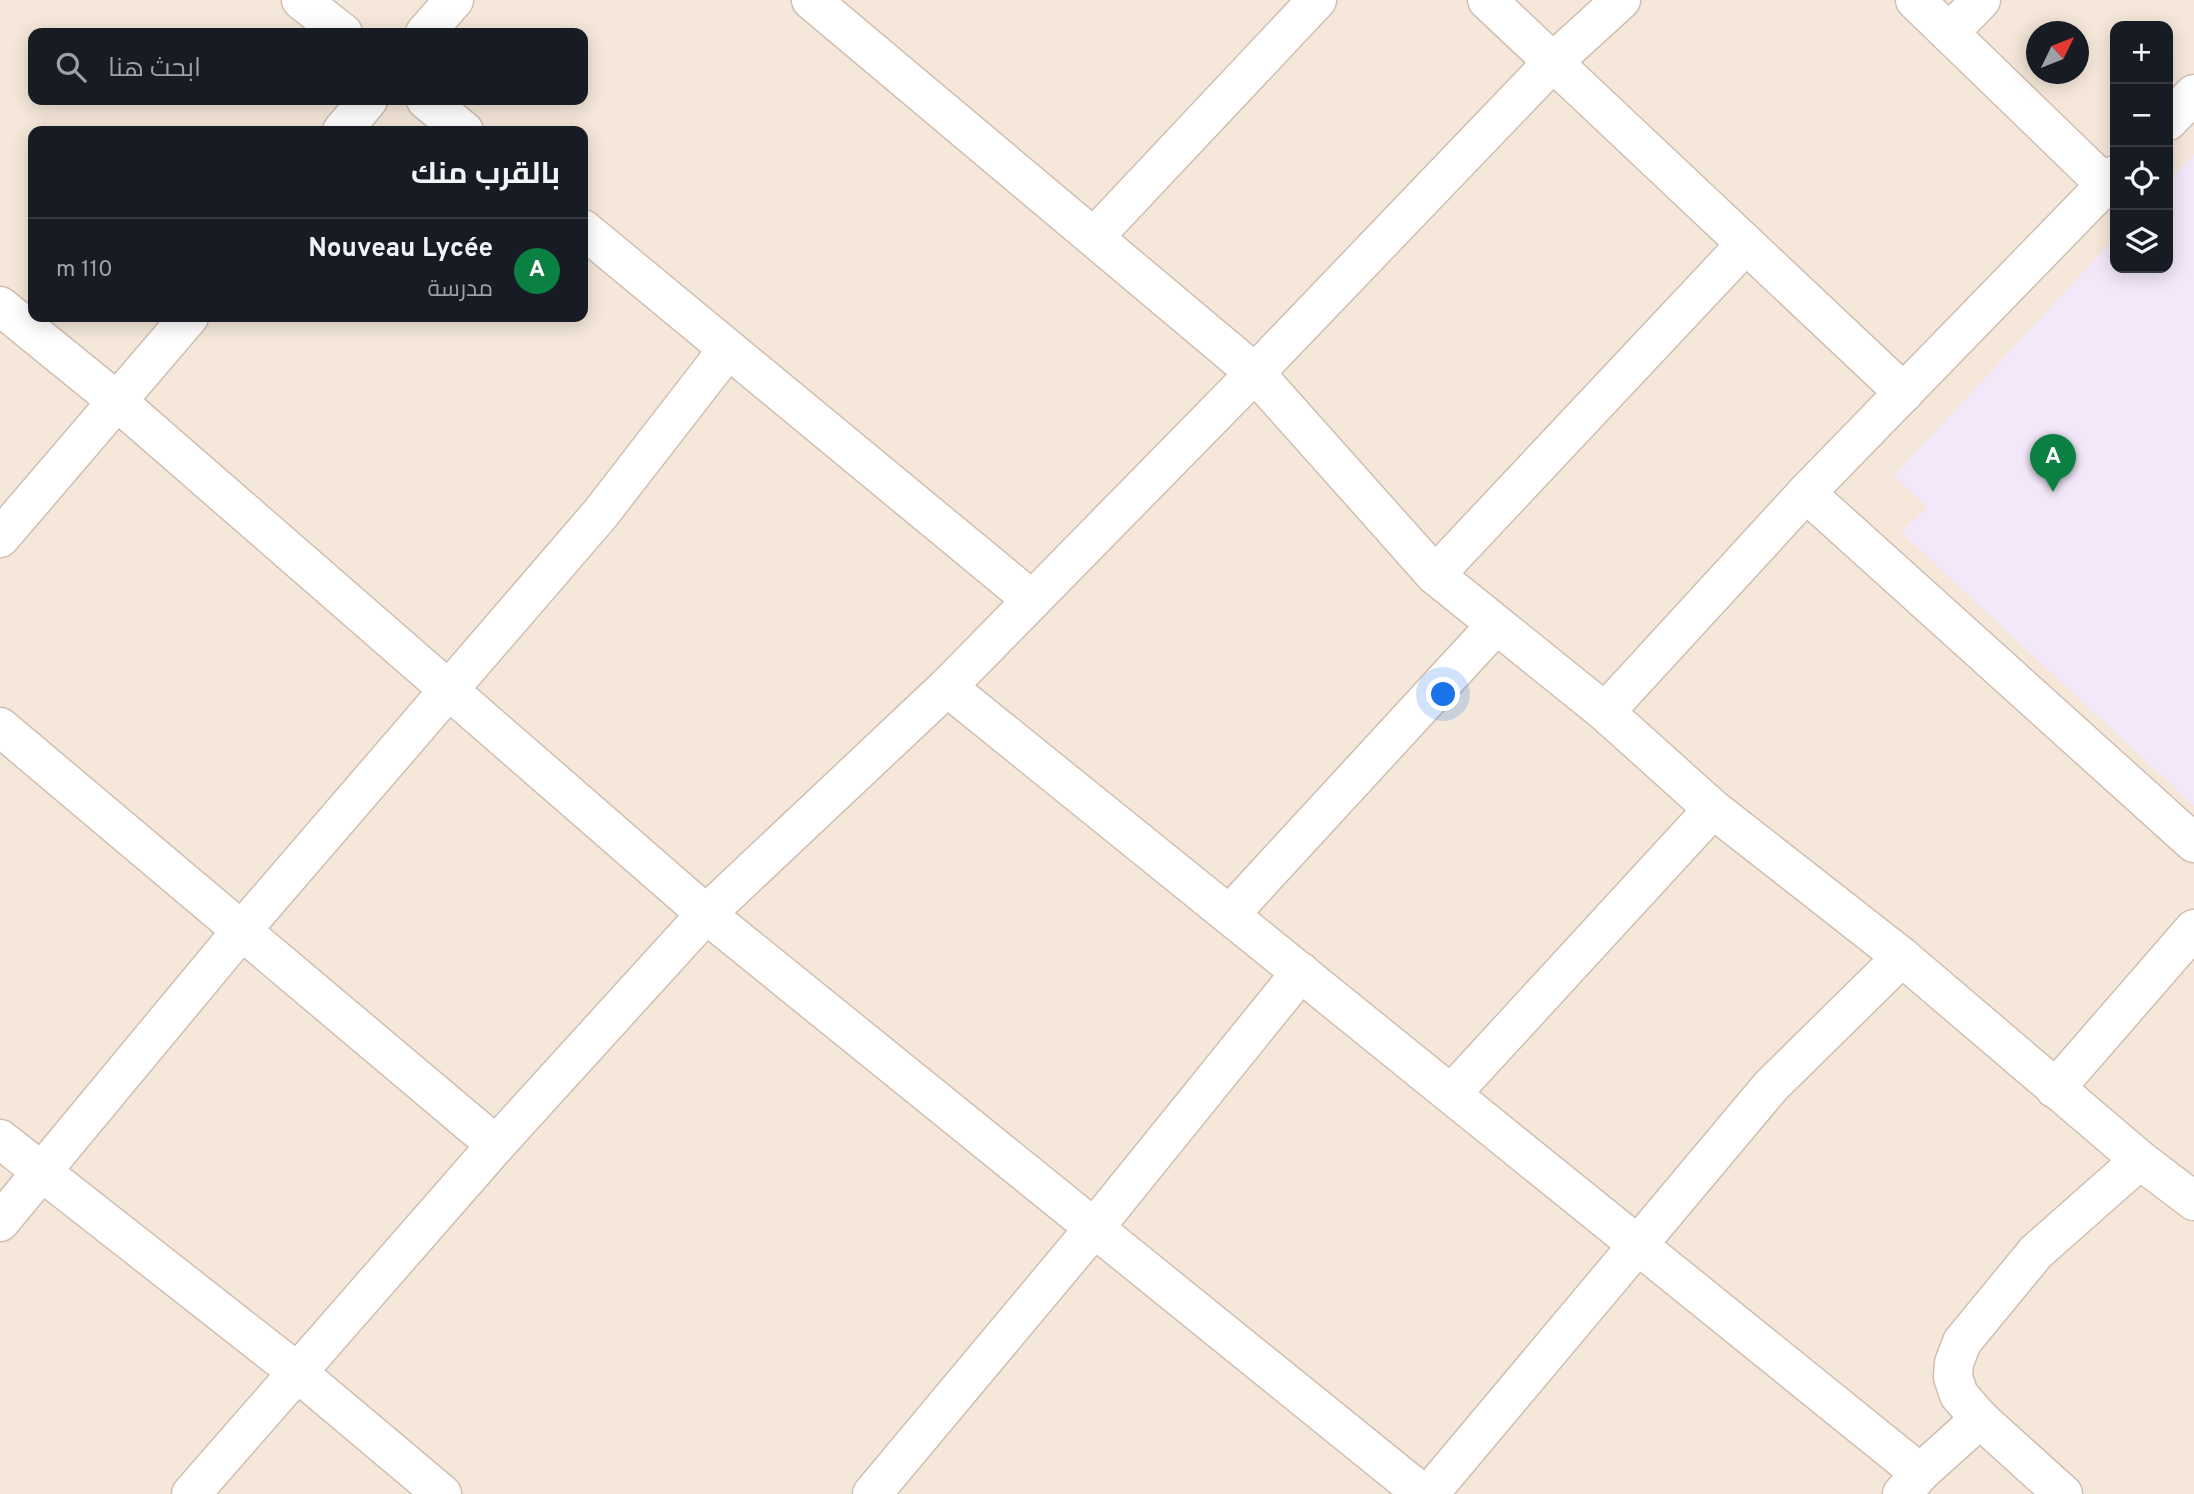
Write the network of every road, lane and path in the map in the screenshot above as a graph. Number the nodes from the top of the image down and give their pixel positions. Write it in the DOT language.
graph roads {
  1 [pos="302,0"];
  2 [pos="454,0"];
  3 [pos="811,0"];
  4 [pos="1317,0"];
  5 [pos="1488,0"];
  6 [pos="1621,0"];
  7 [pos="1915,0"];
  8 [pos="1981,0"];
  9 [pos="337,28"];
  10 [pos="429,28"];
  11 [pos="1949,33"];
  12 [pos="1553,62"];
  13 [pos="2194,94"];
  14 [pos="364,105"];
  15 [pos="432,105"];
  16 [pos="2173,116"];
  17 [pos="346,126"];
  18 [pos="458,126"];
  19 [pos="2110,180"];
  20 [pos="588,233"];
  21 [pos="1094,237"];
  22 [pos="1746,244"];
  23 [pos="0,306"];
  24 [pos="185,322"];
  25 [pos="728,349"];
  26 [pos="1255,373"];
  27 [pos="1904,393"];
  28 [pos="118,402"];
  29 [pos="1806,493"];
  30 [pos="0,538"];
  31 [pos="1435,575"];
  32 [pos="1032,600"];
  33 [pos="1496,625"];
  34 [pos="947,687"];
  35 [pos="447,688"];
  36 [pos="1605,712"];
  37 [pos="0,727"];
  38 [pos="1713,809"];
  39 [pos="2194,843"];
  40 [pos="706,914"];
  41 [pos="1230,914"];
  42 [pos="2194,929"];
  43 [pos="242,930"];
  44 [pos="1902,957"];
  45 [pos="1301,972"];
  46 [pos="2056,1089"];
  47 [pos="1451,1094"];
  48 [pos="0,1139"];
  49 [pos="496,1145"];
  50 [pos="2140,1160"];
  51 [pos="42,1172"];
  52 [pos="2194,1201"];
  53 [pos="0,1222"];
  54 [pos="1095,1227"];
  55 [pos="1636,1245"];
  56 [pos="298,1372"];
  57 [pos="1980,1419"];
  58 [pos="1911,1484"];
  59 [pos="881,1491"];
  60 [pos="191,1494"];
  61 [pos="442,1494"];
  62 [pos="1423,1494"];
  63 [pos="1429,1494"];
  64 [pos="2063,1494"];
  1 -- 9 [label="street"];
  2 -- 10 [label="street"];
  3 -- 21 [label="street"];
  4 -- 21 [label="street"];
  5 -- 12 [label="street"];
  6 -- 12 [label="street"];
  7 -- 11 [label="street"];
  8 -- 11 [label="street"];
  11 -- 19 [label="street"];
  12 -- 22 [label="street"];
  12 -- 26 [label="street"];
  13 -- 16 [label="street"];
  14 -- 17 [label="street"];
  15 -- 18 [label="street"];
  19 -- 27 [label="street"];
  20 -- 25 [label="street"];
  21 -- 26 [label="street"];
  22 -- 27 [label="street"];
  22 -- 31 [label="street"];
  23 -- 28 [label="street"];
  24 -- 28 [label="street"];
  25 -- 32 [label="street"];
  25 -- 35 [label="street"];
  26 -- 31 [label="street"];
  26 -- 32 [label="street"];
  27 -- 29 [label="street"];
  28 -- 30 [label="street"];
  28 -- 35 [label="street"];
  29 -- 36 [label="street"];
  29 -- 39 [label="street"];
  31 -- 33 [label="street"];
  32 -- 34 [label="street"];
  33 -- 36 [label="street"];
  33 -- 41 [label="street"];
  34 -- 40 [label="street"];
  34 -- 41 [label="street"];
  35 -- 40 [label="street"];
  35 -- 43 [label="street"];
  36 -- 38 [label="street"];
  37 -- 43 [label="street"];
  38 -- 44 [label="street"];
  38 -- 47 [label="street"];
  40 -- 49 [label="street"];
  40 -- 54 [label="street"];
  41 -- 45 [label="street"];
  42 -- 46 [label="street"];
  43 -- 49 [label="street"];
  43 -- 51 [label="street"];
  44 -- 46 [label="street"];
  44 -- 55 [label="street"];
  45 -- 47 [label="street"];
  45 -- 54 [label="street"];
  46 -- 50 [label="street"];
  47 -- 55 [label="street"];
  48 -- 51 [label="street"];
  49 -- 56 [label="street"];
  50 -- 52 [label="street"];
  50 -- 57 [label="street"];
  51 -- 53 [label="street"];
  51 -- 56 [label="street"];
  54 -- 59 [label="street"];
  54 -- 62 [label="street"];
  55 -- 58 [label="street"];
  55 -- 63 [label="street"];
  56 -- 60 [label="street"];
  56 -- 61 [label="street"];
  57 -- 58 [label="street"];
  57 -- 64 [label="street"];
}
